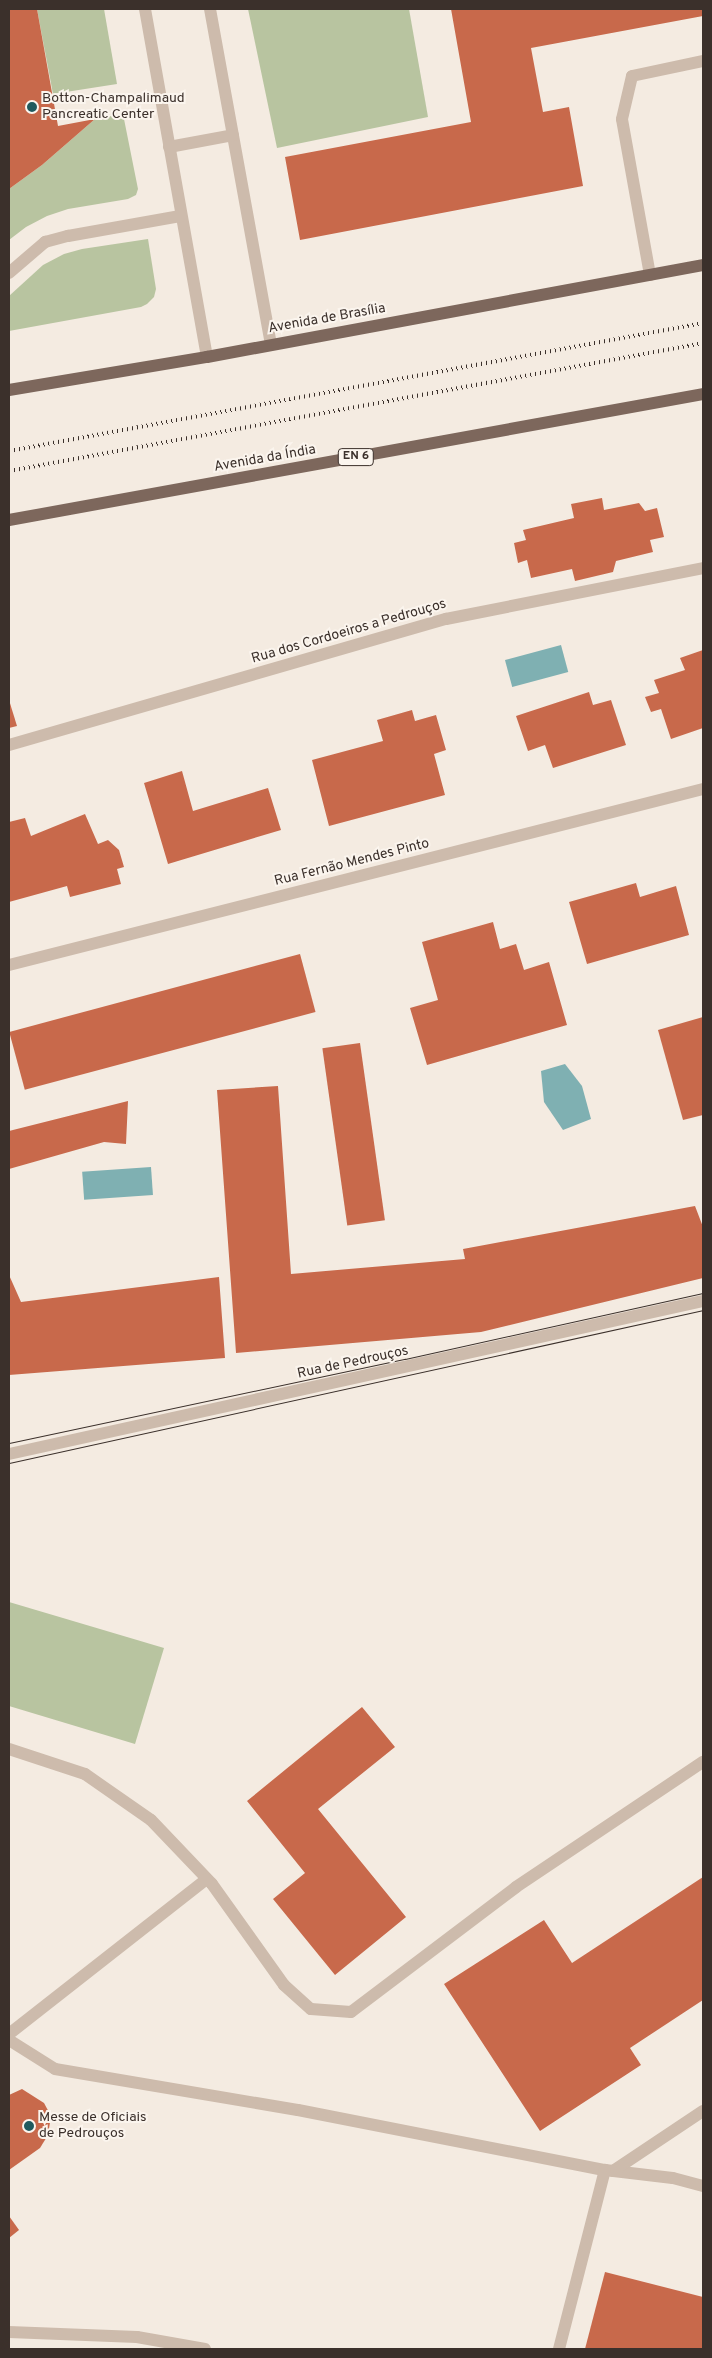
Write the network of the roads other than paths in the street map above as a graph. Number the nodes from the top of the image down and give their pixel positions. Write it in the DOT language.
graph roads {
  1 [pos="145,9"];
  2 [pos="210,9"];
  3 [pos="703,61"];
  4 [pos="233,135"];
  5 [pos="168,147"];
  6 [pos="180,216"];
  7 [pos="703,265"];
  8 [pos="9,273"];
  9 [pos="650,275"];
  10 [pos="271,344"];
  11 [pos="207,357"];
  12 [pos="9,390"];
  13 [pos="703,394"];
  14 [pos="9,520"];
  15 [pos="703,568"];
  16 [pos="9,745"];
  17 [pos="703,789"];
  18 [pos="9,965"];
  19 [pos="703,1301"];
  20 [pos="9,1454"];
  21 [pos="9,1748"];
  22 [pos="703,1762"];
  23 [pos="207,1879"];
  24 [pos="9,2034"];
  25 [pos="9,2040"];
  26 [pos="703,2112"];
  27 [pos="609,2170"];
  28 [pos="703,2186"];
  29 [pos="9,2332"];
  30 [pos="205,2349"];
  31 [pos="559,2349"];
  1 -- 5 [label="street"];
  2 -- 4 [label="street"];
  3 -- 9 [label="street"];
  4 -- 5 [label="street"];
  4 -- 10 [label="street"];
  5 -- 6 [label="street"];
  6 -- 8 [label="street"];
  6 -- 11 [label="street"];
  7 -- 9 [label="main road, Avenida de Brasília"];
  9 -- 10 [label="main road, Avenida de Brasília"];
  10 -- 11 [label="main road, Avenida de Brasília"];
  11 -- 12 [label="main road, Avenida de Brasília"];
  13 -- 14 [label="main road, Avenida da Índia / EN 6"];
  15 -- 16 [label="street, Rua dos Cordoeiros a Pedrouços"];
  17 -- 18 [label="street, Rua Fernão Mendes Pinto"];
  19 -- 20 [label="street, Rua de Pedrouços"];
  21 -- 23 [label="street"];
  22 -- 23 [label="street"];
  23 -- 24 [label="street"];
  25 -- 27 [label="street"];
  26 -- 27 [label="street"];
  27 -- 28 [label="street"];
  27 -- 31 [label="street"];
  29 -- 30 [label="street"];
}
